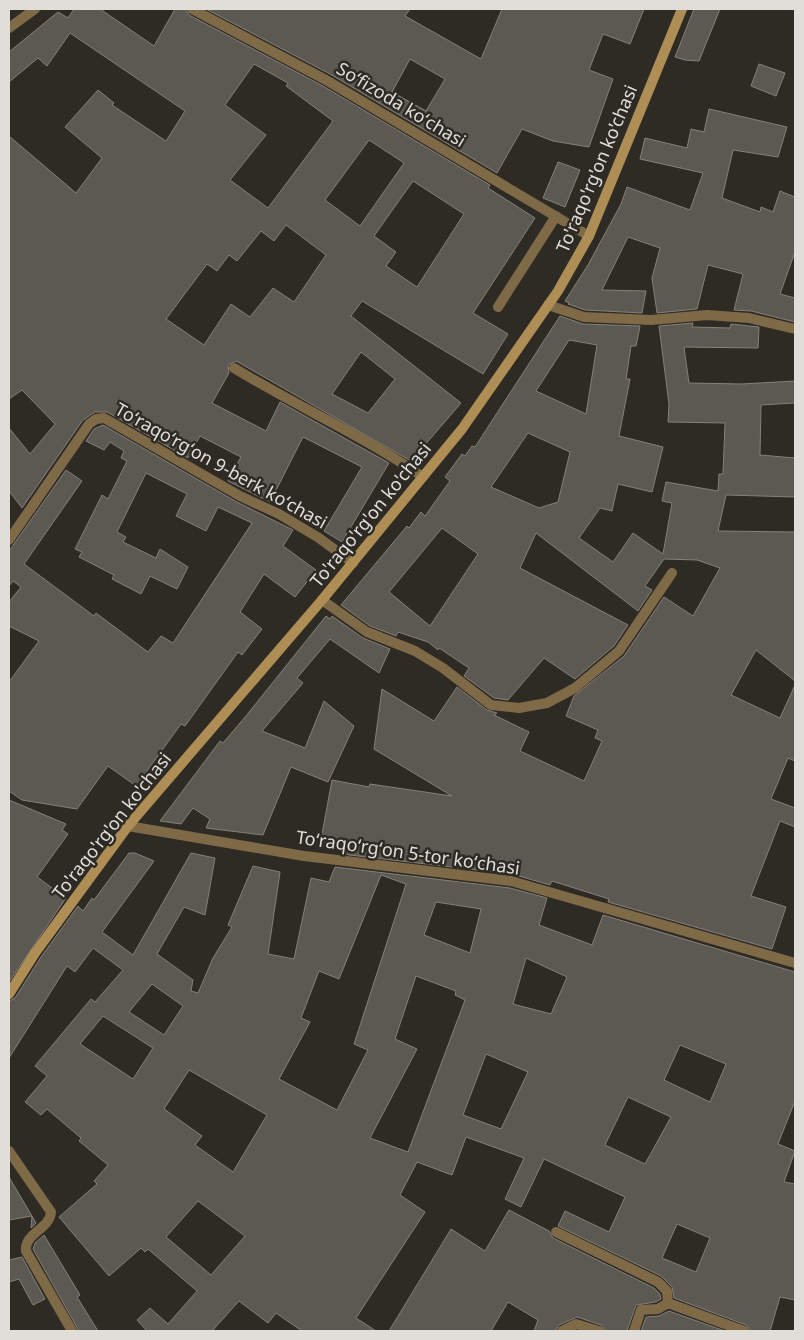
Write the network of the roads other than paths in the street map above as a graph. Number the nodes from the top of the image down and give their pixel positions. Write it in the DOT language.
graph roads {
  1 [pos="35,9"];
  2 [pos="192,9"];
  3 [pos="682,9"];
  4 [pos="9,28"];
  5 [pos="556,216"];
  6 [pos="590,236"];
  7 [pos="548,305"];
  8 [pos="498,307"];
  9 [pos="795,329"];
  10 [pos="234,368"];
  11 [pos="423,477"];
  12 [pos="9,540"];
  13 [pos="353,563"];
  14 [pos="672,573"];
  15 [pos="322,600"];
  16 [pos="128,826"];
  17 [pos="795,963"];
  18 [pos="9,994"];
  19 [pos="9,1152"];
  20 [pos="556,1232"];
  21 [pos="668,1303"];
  22 [pos="72,1331"];
  23 [pos="562,1331"];
  24 [pos="599,1331"];
  25 [pos="634,1331"];
  26 [pos="744,1331"];
  1 -- 4 [label="street"];
  2 -- 5 [label="street, Soʻfizoda koʻchasi"];
  3 -- 6 [label="street, To'raqo'rg'on ko'chasi"];
  5 -- 6 [label="street, Soʻfizoda koʻchasi"];
  5 -- 8 [label="street"];
  6 -- 7 [label="street, To'raqo'rg'on ko'chasi"];
  7 -- 9 [label="street"];
  7 -- 11 [label="street, To'raqo'rg'on ko'chasi"];
  10 -- 11 [label="street"];
  11 -- 13 [label="street, To'raqo'rg'on ko'chasi"];
  12 -- 13 [label="street, Toʻraqoʻrgʻon 9-berk koʻchasi"];
  13 -- 15 [label="street, To'raqo'rg'on ko'chasi"];
  14 -- 15 [label="street"];
  15 -- 16 [label="street, To'raqo'rg'on ko'chasi"];
  16 -- 17 [label="street, Toʻraqoʻrgʻon 5-tor koʻchasi"];
  16 -- 18 [label="street, To'raqo'rg'on ko'chasi"];
  19 -- 22 [label="street"];
  20 -- 21 [label="street"];
  21 -- 25 [label="street"];
  21 -- 26 [label="street"];
  23 -- 24 [label="street"];
}
